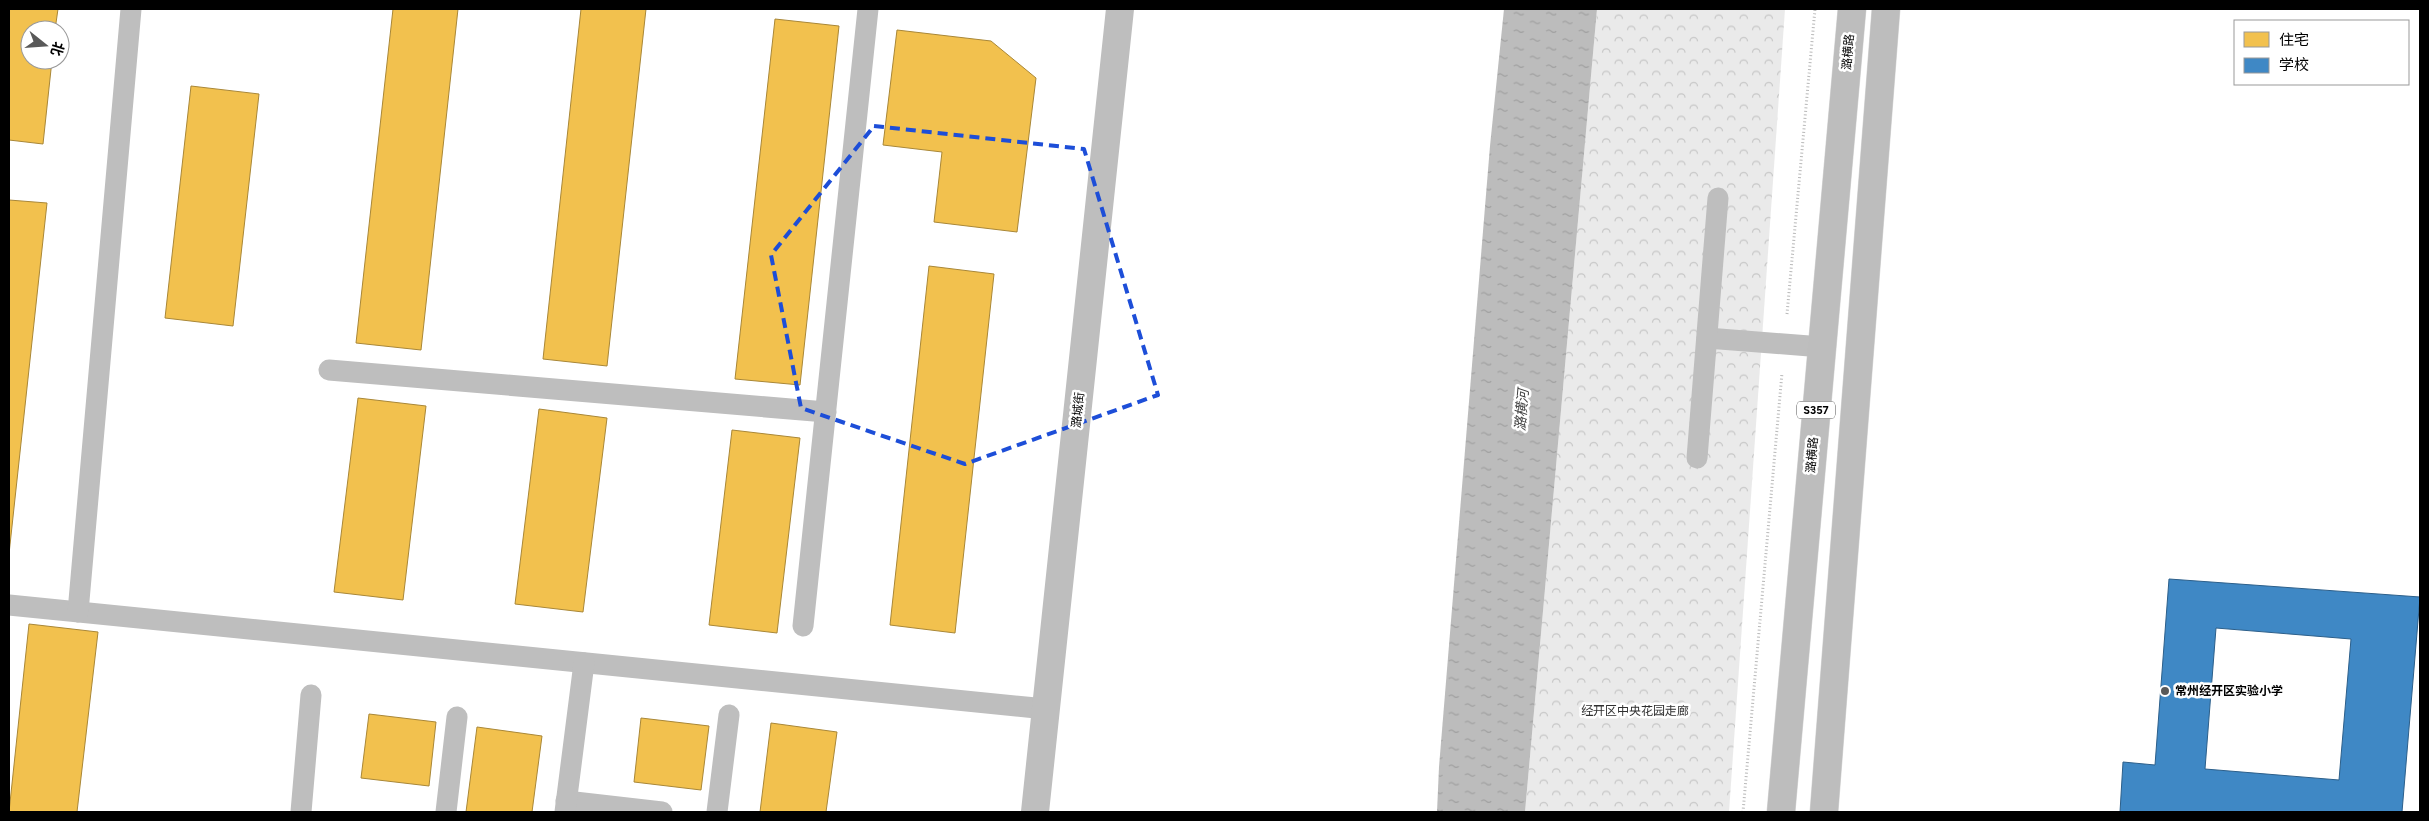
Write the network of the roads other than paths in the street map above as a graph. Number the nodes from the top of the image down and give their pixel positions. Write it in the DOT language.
graph roads {
  1 [pos="131,9"];
  2 [pos="868,9"];
  3 [pos="1120,9"];
  4 [pos="1852,9"];
  5 [pos="1886,9"];
  6 [pos="1718,198"];
  7 [pos="1707,338"];
  8 [pos="1822,347"];
  9 [pos="329,370"];
  10 [pos="826,412"];
  11 [pos="1697,458"];
  12 [pos="9,605"];
  13 [pos="78,612"];
  14 [pos="803,626"];
  15 [pos="584,663"];
  16 [pos="311,695"];
  17 [pos="1046,709"];
  18 [pos="729,715"];
  19 [pos="457,717"];
  20 [pos="566,806"];
  21 [pos="301,812"];
  22 [pos="446,812"];
  23 [pos="662,812"];
  24 [pos="717,812"];
  25 [pos="1035,812"];
  26 [pos="1780,812"];
  27 [pos="1824,812"];
  1 -- 13 [label="lane"];
  2 -- 10 [label="lane"];
  3 -- 17 [label="street, 潞城街"];
  4 -- 8 [label="main road, 潞横路 / S357"];
  5 -- 27 [label="main road"];
  6 -- 7 [label="lane"];
  7 -- 8 [label="lane"];
  7 -- 11 [label="lane"];
  8 -- 26 [label="main road, 潞横路 / S357"];
  9 -- 10 [label="lane"];
  10 -- 14 [label="lane"];
  12 -- 13 [label="lane"];
  13 -- 15 [label="lane"];
  15 -- 17 [label="lane"];
  15 -- 20 [label="lane"];
  16 -- 21 [label="lane"];
  17 -- 25 [label="street, 潞城街"];
  18 -- 24 [label="lane"];
  19 -- 22 [label="lane"];
  20 -- 23 [label="lane"];
}
